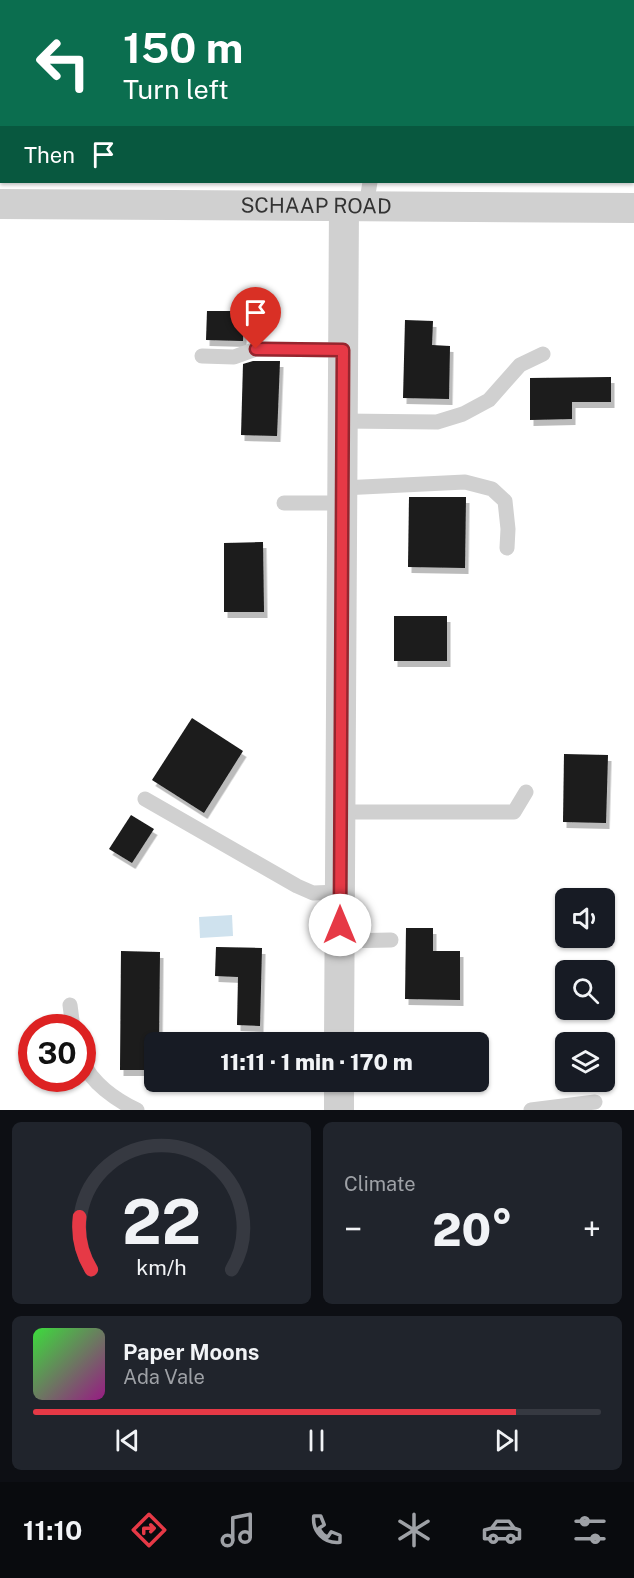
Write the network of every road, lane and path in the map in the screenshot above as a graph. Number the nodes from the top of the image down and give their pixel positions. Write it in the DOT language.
graph roads {
  1 [pos="360,198"];
  2 [pos="0,204"];
  3 [pos="634,208"];
  4 [pos="343,350"];
  5 [pos="543,354"];
  6 [pos="202,356"];
  7 [pos="343,421"];
  8 [pos="342,496"];
  9 [pos="284,503"];
  10 [pos="507,548"];
  11 [pos="526,792"];
  12 [pos="145,799"];
  13 [pos="340,812"];
  14 [pos="340,892"];
  15 [pos="391,940"];
  16 [pos="340,941"];
  17 [pos="70,1005"];
  18 [pos="71,1014"];
  19 [pos="339,1032"];
  20 [pos="96,1079"];
  21 [pos="339,1092"];
  22 [pos="595,1102"];
  23 [pos="137,1110"];
  24 [pos="339,1110"];
  25 [pos="531,1110"];
  1 -- 2 [label="street, SCHAAP ROAD"];
  1 -- 3 [label="street, SCHAAP ROAD"];
  1 -- 4 [label="street"];
  4 -- 6 [label="lane"];
  4 -- 7 [label="street"];
  5 -- 7 [label="lane"];
  7 -- 8 [label="street"];
  8 -- 9 [label="lane"];
  8 -- 10 [label="lane"];
  8 -- 13 [label="street"];
  11 -- 13 [label="lane"];
  12 -- 14 [label="lane"];
  13 -- 14 [label="street"];
  14 -- 16 [label="street"];
  15 -- 16 [label="lane"];
  16 -- 19 [label="street"];
  17 -- 18 [label="lane"];
  20 -- 23 [label="lane"];
  21 -- 24 [label="street"];
  22 -- 25 [label="lane"];
}
